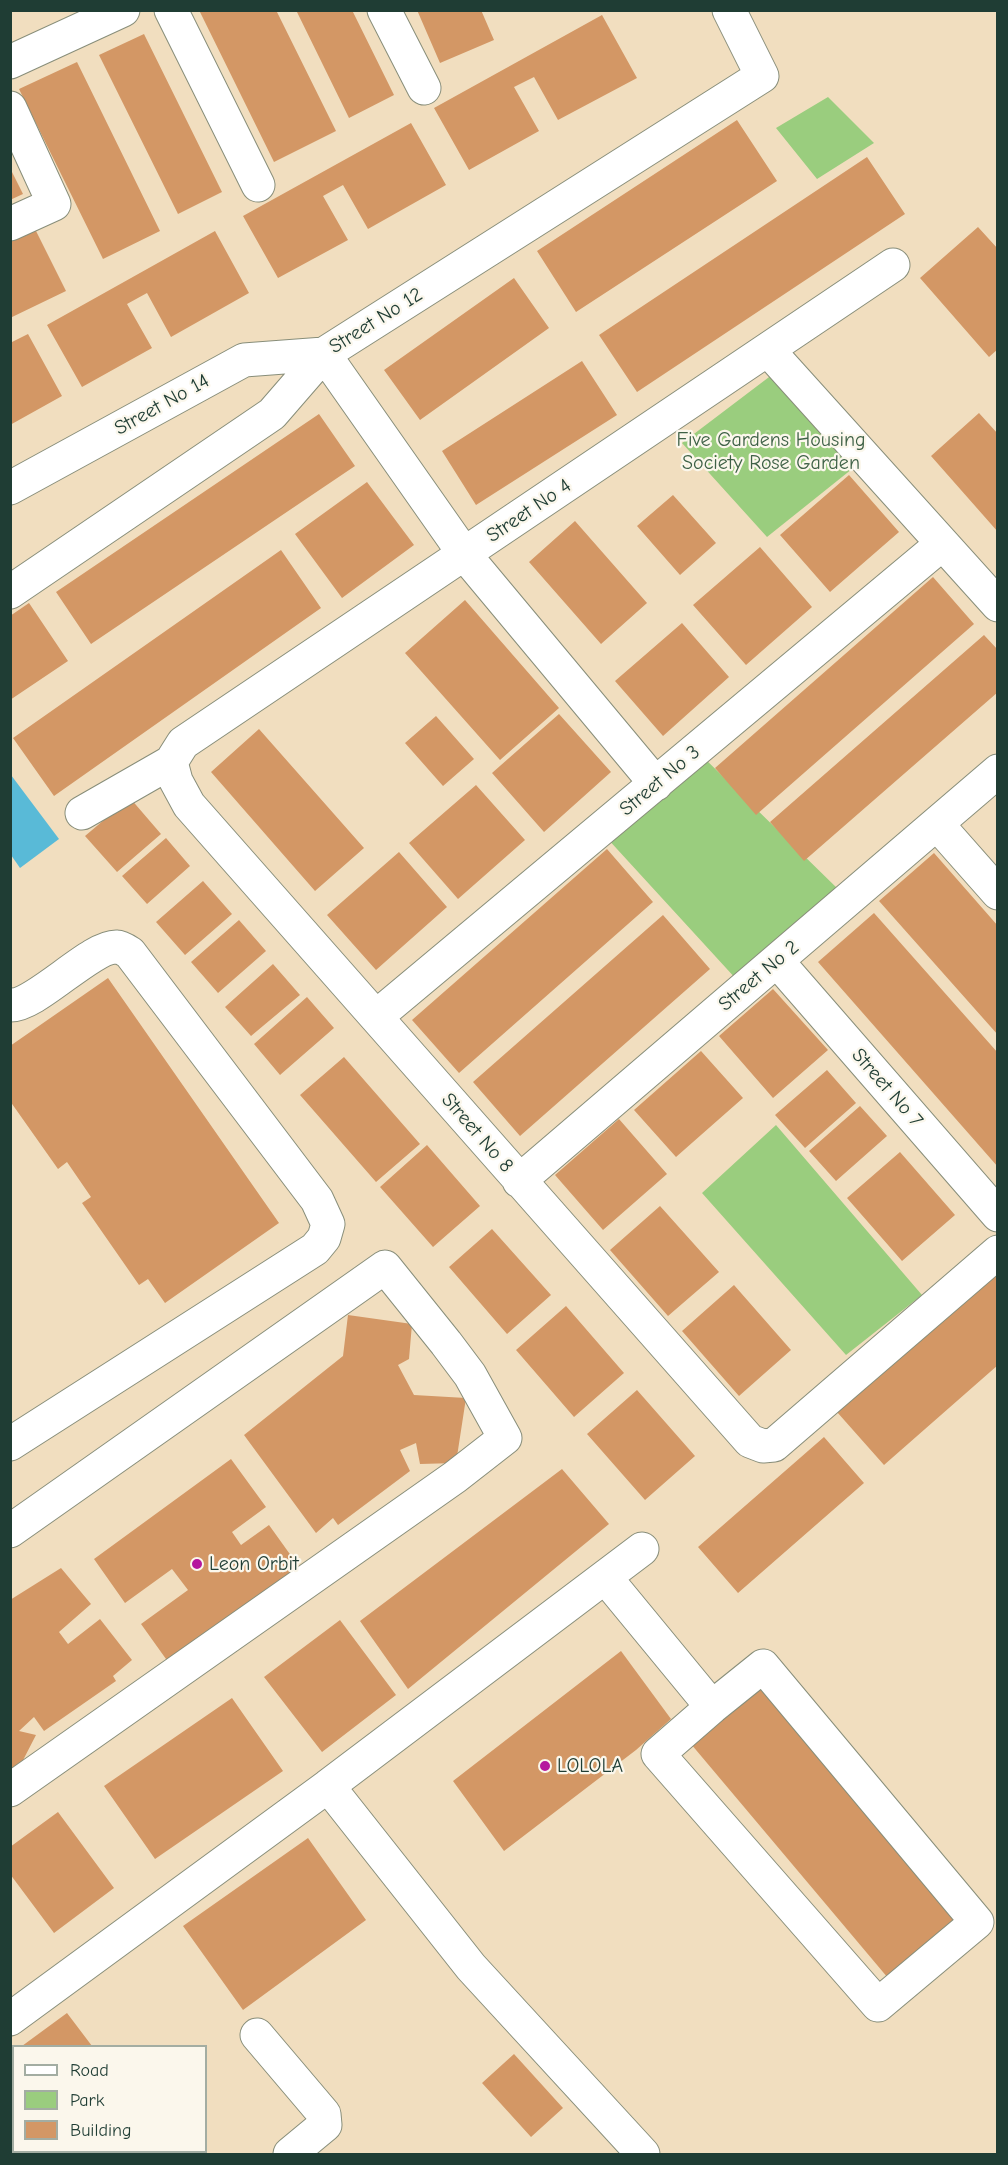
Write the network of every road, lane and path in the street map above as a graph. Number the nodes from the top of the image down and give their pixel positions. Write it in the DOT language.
graph roads {
  1 [pos="123,10"];
  2 [pos="171,10"];
  3 [pos="384,10"];
  4 [pos="729,10"];
  5 [pos="10,62"];
  6 [pos="424,88"];
  7 [pos="10,108"];
  8 [pos="258,185"];
  9 [pos="10,224"];
  10 [pos="893,265"];
  11 [pos="768,350"];
  12 [pos="324,354"];
  13 [pos="10,488"];
  14 [pos="942,544"];
  15 [pos="465,555"];
  16 [pos="10,592"];
  17 [pos="998,605"];
  18 [pos="171,762"];
  19 [pos="998,771"];
  20 [pos="656,784"];
  21 [pos="82,813"];
  22 [pos="937,824"];
  23 [pos="998,893"];
  24 [pos="777,961"];
  25 [pos="10,1005"];
  26 [pos="377,1017"];
  27 [pos="519,1181"];
  28 [pos="998,1215"];
  29 [pos="998,1252"];
  30 [pos="10,1444"];
  31 [pos="10,1532"];
  32 [pos="642,1549"];
  33 [pos="605,1577"];
  34 [pos="712,1707"];
  35 [pos="328,1786"];
  36 [pos="10,1790"];
  37 [pos="10,2019"];
  38 [pos="257,2035"];
  39 [pos="290,2154"];
  40 [pos="643,2154"];
  1 -- 5 [label="street"];
  2 -- 8 [label="street"];
  3 -- 6 [label="street"];
  4 -- 12 [label="street, Street No 12"];
  7 -- 9 [label="street"];
  10 -- 11 [label="street, Street No 4"];
  11 -- 14 [label="street"];
  11 -- 15 [label="street, Street No 4"];
  12 -- 13 [label="street, Street No 14"];
  12 -- 15 [label="street"];
  12 -- 16 [label="street, Street No 12"];
  14 -- 17 [label="street"];
  14 -- 20 [label="street, Street No 3"];
  15 -- 18 [label="street, Street No 4"];
  15 -- 20 [label="street"];
  18 -- 21 [label="street, Street No 4"];
  18 -- 26 [label="street, Street No 8"];
  19 -- 22 [label="street, Street No 2"];
  20 -- 26 [label="street, Street No 3"];
  22 -- 23 [label="street"];
  22 -- 24 [label="street, Street No 2"];
  24 -- 27 [label="street, Street No 2"];
  24 -- 28 [label="street, Street No 7"];
  25 -- 30 [label="street"];
  26 -- 27 [label="street, Street No 8"];
  27 -- 29 [label="street, Street No 8"];
  31 -- 36 [label="street"];
  32 -- 33 [label="street"];
  33 -- 34 [label="street"];
  33 -- 35 [label="street"];
  34 -- 34 [label="street"];
  35 -- 37 [label="street"];
  35 -- 40 [label="street"];
  38 -- 39 [label="street"];
}
